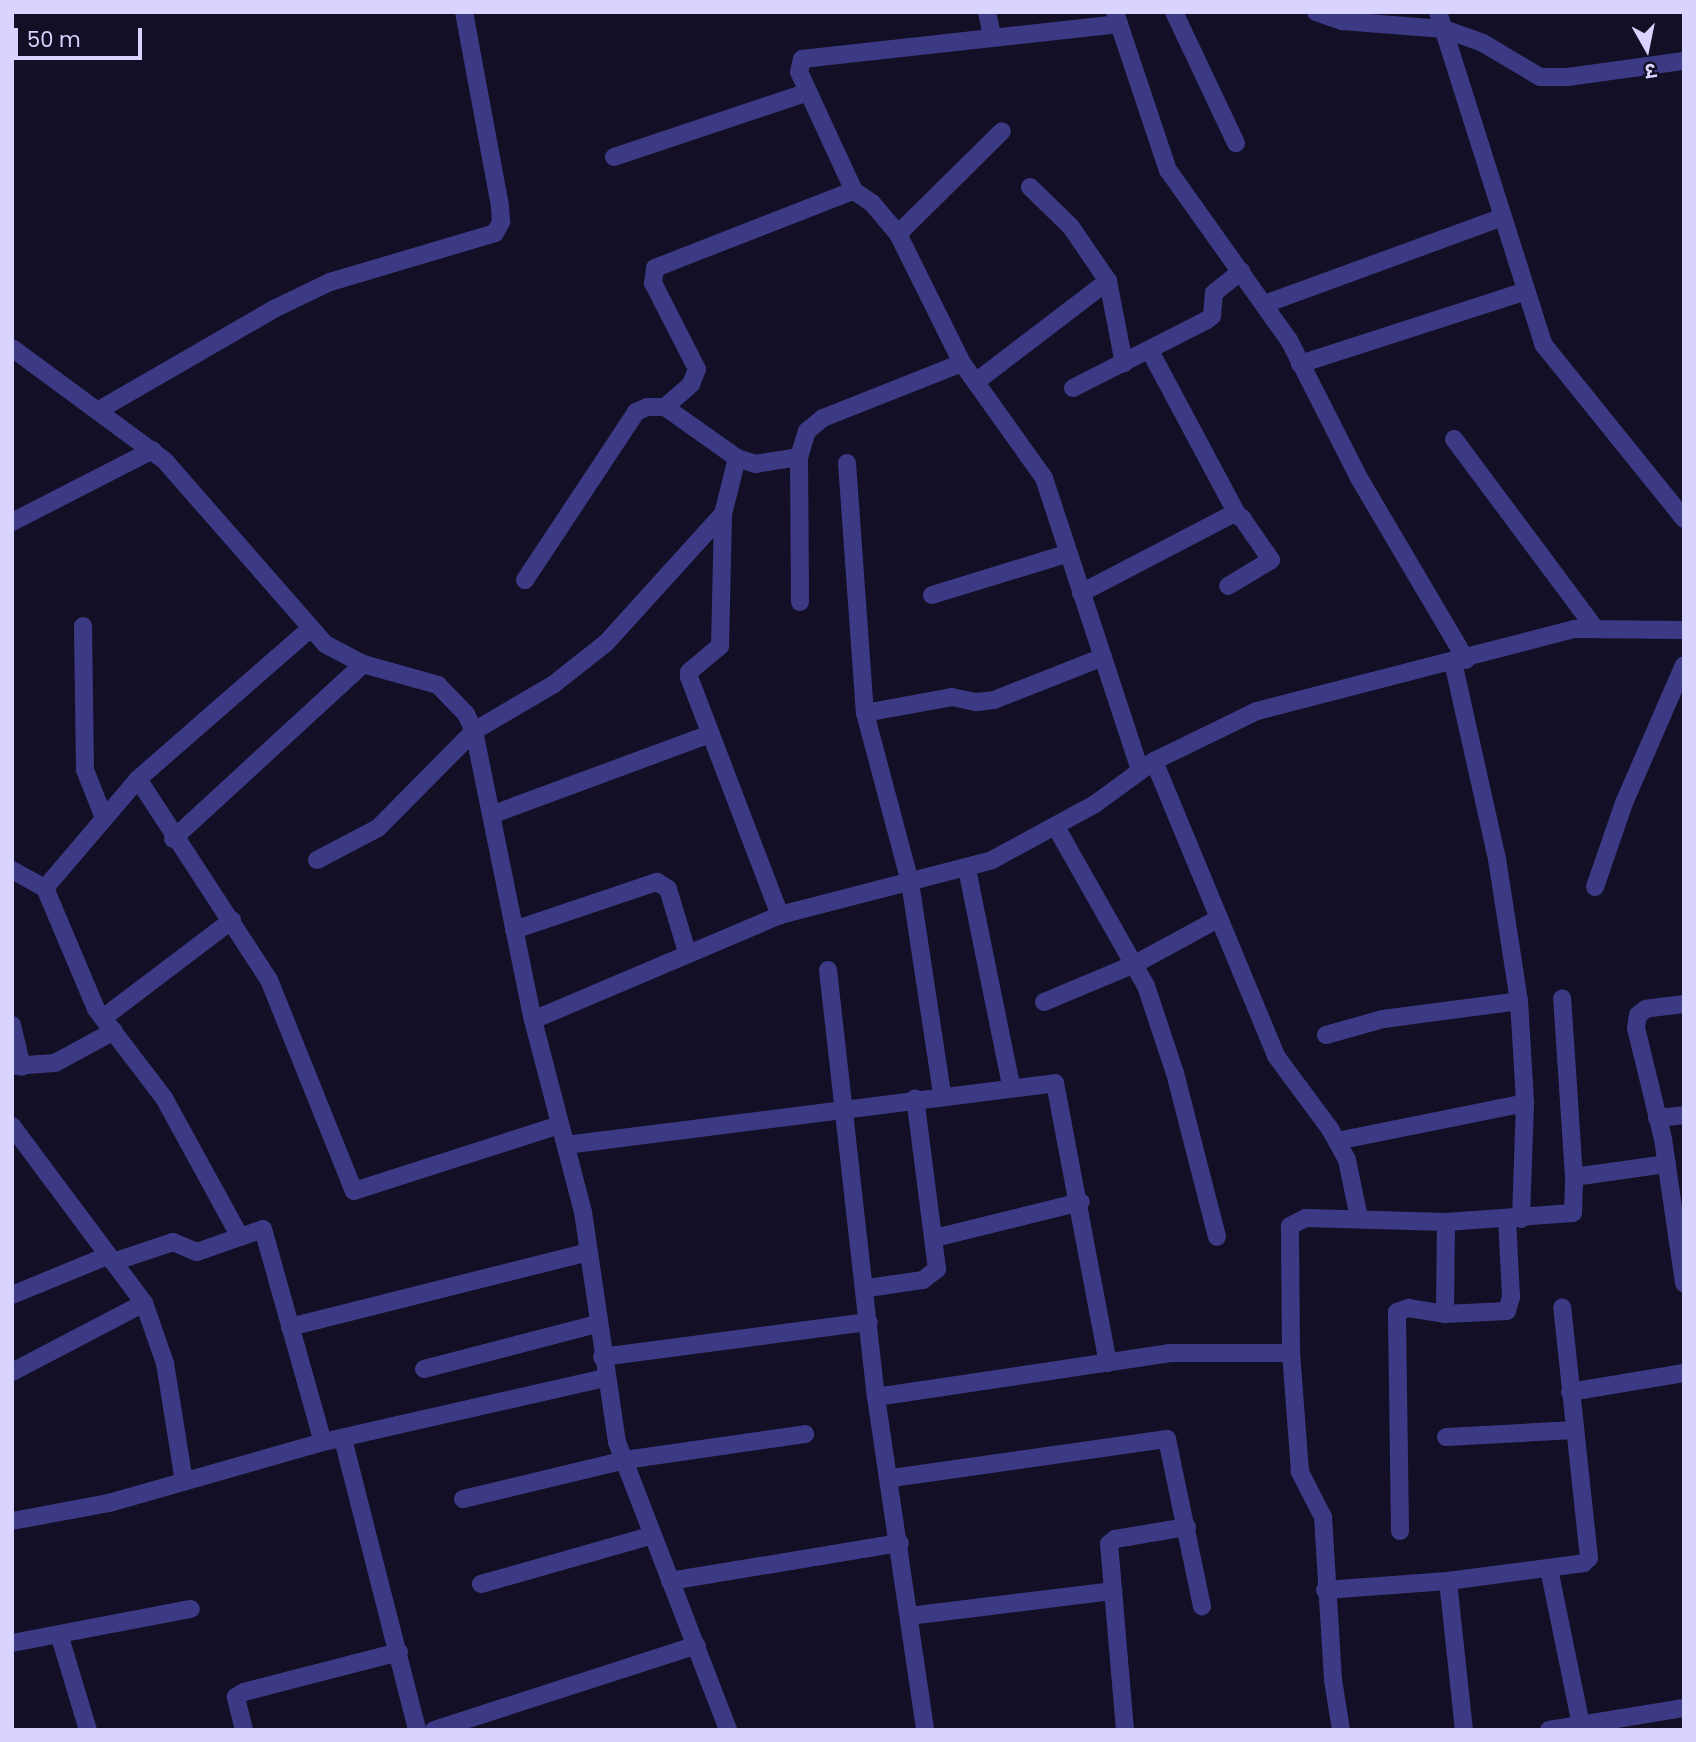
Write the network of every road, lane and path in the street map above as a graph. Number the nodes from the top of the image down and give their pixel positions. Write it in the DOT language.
graph roads {
  1 [pos="464,12"];
  2 [pos="987,12"];
  3 [pos="1174,12"];
  4 [pos="1316,12"];
  5 [pos="1117,18"];
  6 [pos="1441,21"];
  7 [pos="992,36"];
  8 [pos="1684,61"];
  9 [pos="808,92"];
  10 [pos="1002,131"];
  11 [pos="1236,143"];
  12 [pos="614,157"];
  13 [pos="1030,187"];
  14 [pos="856,193"];
  15 [pos="1500,218"];
  16 [pos="898,234"];
  17 [pos="1241,271"];
  18 [pos="1108,281"];
  19 [pos="1522,292"];
  20 [pos="1265,304"];
  21 [pos="1150,351"];
  22 [pos="16,359"];
  23 [pos="962,363"];
  24 [pos="1124,363"];
  25 [pos="1300,363"];
  26 [pos="977,381"];
  27 [pos="1073,388"];
  28 [pos="664,407"];
  29 [pos="99,410"];
  30 [pos="1454,439"];
  31 [pos="153,450"];
  32 [pos="799,457"];
  33 [pos="737,458"];
  34 [pos="846,463"];
  35 [pos="723,514"];
  36 [pos="1238,516"];
  37 [pos="1684,519"];
  38 [pos="12,522"];
  39 [pos="1069,553"];
  40 [pos="525,580"];
  41 [pos="1228,586"];
  42 [pos="1081,593"];
  43 [pos="932,595"];
  44 [pos="800,602"];
  45 [pos="83,626"];
  46 [pos="1594,627"];
  47 [pos="309,630"];
  48 [pos="1684,630"];
  49 [pos="1102,657"];
  50 [pos="1460,661"];
  51 [pos="363,664"];
  52 [pos="1684,665"];
  53 [pos="865,713"];
  54 [pos="474,731"];
  55 [pos="710,734"];
  56 [pos="1147,765"];
  57 [pos="138,779"];
  58 [pos="491,814"];
  59 [pos="104,818"];
  60 [pos="1056,827"];
  61 [pos="173,839"];
  62 [pos="317,860"];
  63 [pos="967,869"];
  64 [pos="12,870"];
  65 [pos="910,882"];
  66 [pos="1595,887"];
  67 [pos="45,888"];
  68 [pos="780,915"];
  69 [pos="1217,919"];
  70 [pos="232,920"];
  71 [pos="514,930"];
  72 [pos="687,952"];
  73 [pos="1135,964"];
  74 [pos="828,970"];
  75 [pos="1562,998"];
  76 [pos="1519,1000"];
  77 [pos="1044,1002"];
  78 [pos="1684,1004"];
  79 [pos="533,1020"];
  80 [pos="12,1025"];
  81 [pos="108,1025"];
  82 [pos="1326,1035"];
  83 [pos="17,1067"];
  84 [pos="1011,1086"];
  85 [pos="942,1094"];
  86 [pos="915,1098"];
  87 [pos="1525,1103"];
  88 [pos="846,1110"];
  89 [pos="1684,1115"];
  90 [pos="1657,1118"];
  91 [pos="559,1125"];
  92 [pos="12,1126"];
  93 [pos="1337,1141"];
  94 [pos="566,1145"];
  95 [pos="1667,1164"];
  96 [pos="1574,1177"];
  97 [pos="1081,1202"];
  98 [pos="1359,1219"];
  99 [pos="1514,1219"];
  100 [pos="1446,1222"];
  101 [pos="1679,1234"];
  102 [pos="240,1237"];
  103 [pos="1217,1237"];
  104 [pos="935,1238"];
  105 [pos="589,1252"];
  106 [pos="110,1259"];
  107 [pos="1684,1283"];
  108 [pos="867,1287"];
  109 [pos="12,1295"];
  110 [pos="144,1303"];
  111 [pos="1562,1307"];
  112 [pos="1445,1314"];
  113 [pos="869,1322"];
  114 [pos="597,1324"];
  115 [pos="290,1327"];
  116 [pos="1291,1353"];
  117 [pos="601,1357"];
  118 [pos="1108,1363"];
  119 [pos="424,1368"];
  120 [pos="12,1372"];
  121 [pos="1684,1373"];
  122 [pos="604,1378"];
  123 [pos="1570,1392"];
  124 [pos="876,1397"];
  125 [pos="1574,1430"];
  126 [pos="805,1434"];
  127 [pos="1446,1437"];
  128 [pos="343,1439"];
  129 [pos="323,1442"];
  130 [pos="625,1460"];
  131 [pos="892,1478"];
  132 [pos="184,1481"];
  133 [pos="463,1499"];
  134 [pos="12,1521"];
  135 [pos="1187,1527"];
  136 [pos="1400,1531"];
  137 [pos="650,1535"];
  138 [pos="900,1543"];
  139 [pos="1549,1569"];
  140 [pos="670,1581"];
  141 [pos="1448,1581"];
  142 [pos="481,1584"];
  143 [pos="1325,1590"];
  144 [pos="1113,1591"];
  145 [pos="1202,1606"];
  146 [pos="191,1609"];
  147 [pos="909,1616"];
  148 [pos="58,1634"];
  149 [pos="12,1643"];
  150 [pos="697,1645"];
  151 [pos="399,1652"];
  152 [pos="1684,1708"];
  153 [pos="1582,1727"];
  154 [pos="88,1730"];
  155 [pos="244,1730"];
  156 [pos="417,1730"];
  157 [pos="434,1730"];
  158 [pos="729,1730"];
  159 [pos="925,1730"];
  160 [pos="1125,1730"];
  161 [pos="1341,1730"];
  162 [pos="1464,1730"];
  163 [pos="1549,1730"];
  1 -- 29 [label="street"];
  2 -- 7 [label="street"];
  3 -- 11 [label="street"];
  4 -- 6 [label="street"];
  5 -- 7 [label="street"];
  5 -- 17 [label="street"];
  6 -- 8 [label="street"];
  6 -- 15 [label="street"];
  7 -- 9 [label="street"];
  9 -- 12 [label="street"];
  9 -- 14 [label="street"];
  10 -- 16 [label="street"];
  13 -- 18 [label="street"];
  14 -- 16 [label="street"];
  14 -- 28 [label="street"];
  15 -- 19 [label="street"];
  15 -- 20 [label="street"];
  16 -- 23 [label="street"];
  17 -- 20 [label="street"];
  17 -- 21 [label="street"];
  18 -- 24 [label="street"];
  18 -- 26 [label="street"];
  19 -- 25 [label="street"];
  19 -- 37 [label="street"];
  20 -- 25 [label="street"];
  21 -- 24 [label="street"];
  21 -- 36 [label="street"];
  22 -- 29 [label="street"];
  23 -- 26 [label="street"];
  23 -- 32 [label="street"];
  24 -- 27 [label="street"];
  25 -- 50 [label="street"];
  26 -- 39 [label="street"];
  28 -- 33 [label="street"];
  28 -- 40 [label="street"];
  29 -- 31 [label="street"];
  30 -- 46 [label="street"];
  31 -- 38 [label="street"];
  31 -- 47 [label="street"];
  32 -- 33 [label="street"];
  32 -- 44 [label="street"];
  33 -- 35 [label="street"];
  34 -- 53 [label="street"];
  35 -- 54 [label="street"];
  35 -- 55 [label="street"];
  36 -- 41 [label="street"];
  36 -- 42 [label="street"];
  39 -- 42 [label="street"];
  39 -- 43 [label="street"];
  42 -- 49 [label="street"];
  45 -- 59 [label="street"];
  46 -- 48 [label="street"];
  46 -- 50 [label="street"];
  47 -- 51 [label="street"];
  47 -- 57 [label="street"];
  49 -- 53 [label="street"];
  49 -- 56 [label="street"];
  50 -- 56 [label="street"];
  50 -- 76 [label="street"];
  51 -- 54 [label="street"];
  51 -- 61 [label="street"];
  52 -- 66 [label="street"];
  53 -- 65 [label="street"];
  54 -- 58 [label="street"];
  54 -- 62 [label="street"];
  55 -- 58 [label="street"];
  55 -- 68 [label="street"];
  56 -- 60 [label="street"];
  56 -- 69 [label="street"];
  57 -- 59 [label="street"];
  57 -- 61 [label="street"];
  58 -- 71 [label="street"];
  59 -- 67 [label="street"];
  60 -- 63 [label="street"];
  60 -- 73 [label="street"];
  61 -- 70 [label="street"];
  63 -- 65 [label="street"];
  63 -- 84 [label="street"];
  64 -- 67 [label="street"];
  65 -- 68 [label="street"];
  65 -- 85 [label="street"];
  67 -- 81 [label="street"];
  68 -- 72 [label="street"];
  69 -- 73 [label="street"];
  69 -- 93 [label="street"];
  70 -- 81 [label="street"];
  70 -- 91 [label="street"];
  71 -- 72 [label="street"];
  71 -- 79 [label="street"];
  72 -- 79 [label="street"];
  73 -- 77 [label="street"];
  73 -- 103 [label="street"];
  74 -- 88 [label="street"];
  75 -- 96 [label="street"];
  76 -- 82 [label="street"];
  76 -- 87 [label="street"];
  78 -- 90 [label="street"];
  79 -- 91 [label="street"];
  80 -- 83 [label="street"];
  81 -- 83 [label="street"];
  81 -- 102 [label="street"];
  84 -- 85 [label="street"];
  84 -- 97 [label="street"];
  85 -- 86 [label="street"];
  86 -- 88 [label="street"];
  86 -- 104 [label="street"];
  87 -- 93 [label="street"];
  87 -- 99 [label="street"];
  88 -- 94 [label="street"];
  88 -- 108 [label="street"];
  89 -- 90 [label="street"];
  90 -- 95 [label="street"];
  91 -- 94 [label="street"];
  92 -- 106 [label="street"];
  93 -- 98 [label="street"];
  94 -- 105 [label="street"];
  95 -- 96 [label="street"];
  95 -- 101 [label="street"];
  96 -- 99 [label="street"];
  97 -- 104 [label="street"];
  97 -- 118 [label="street"];
  98 -- 100 [label="street"];
  98 -- 116 [label="street"];
  99 -- 100 [label="street"];
  99 -- 112 [label="street"];
  100 -- 112 [label="street"];
  101 -- 107 [label="street"];
  102 -- 106 [label="street"];
  102 -- 115 [label="street"];
  104 -- 108 [label="street"];
  105 -- 114 [label="street"];
  105 -- 115 [label="street"];
  106 -- 109 [label="street"];
  106 -- 110 [label="street"];
  108 -- 113 [label="street"];
  110 -- 120 [label="street"];
  110 -- 132 [label="street"];
  111 -- 123 [label="street"];
  112 -- 136 [label="street"];
  113 -- 117 [label="street"];
  113 -- 124 [label="street"];
  114 -- 117 [label="street"];
  114 -- 119 [label="street"];
  115 -- 129 [label="street"];
  116 -- 118 [label="street"];
  116 -- 143 [label="street"];
  117 -- 122 [label="street"];
  118 -- 124 [label="street"];
  121 -- 123 [label="street"];
  122 -- 128 [label="street"];
  122 -- 130 [label="street"];
  123 -- 125 [label="street"];
  124 -- 131 [label="street"];
  125 -- 127 [label="street"];
  125 -- 139 [label="street"];
  126 -- 130 [label="street"];
  128 -- 129 [label="street"];
  128 -- 151 [label="street"];
  129 -- 132 [label="street"];
  130 -- 133 [label="street"];
  130 -- 137 [label="street"];
  131 -- 135 [label="street"];
  131 -- 138 [label="street"];
  132 -- 134 [label="street"];
  135 -- 144 [label="street"];
  135 -- 145 [label="street"];
  137 -- 140 [label="street"];
  137 -- 142 [label="street"];
  138 -- 140 [label="street"];
  138 -- 147 [label="street"];
  139 -- 141 [label="street"];
  139 -- 153 [label="street"];
  140 -- 150 [label="street"];
  141 -- 143 [label="street"];
  141 -- 162 [label="street"];
  143 -- 161 [label="street"];
  144 -- 147 [label="street"];
  144 -- 160 [label="street"];
  146 -- 148 [label="street"];
  147 -- 159 [label="street"];
  148 -- 149 [label="street"];
  148 -- 154 [label="street"];
  150 -- 157 [label="street"];
  150 -- 158 [label="street"];
  151 -- 155 [label="street"];
  151 -- 156 [label="street"];
  152 -- 153 [label="street"];
  153 -- 163 [label="street"];
}
